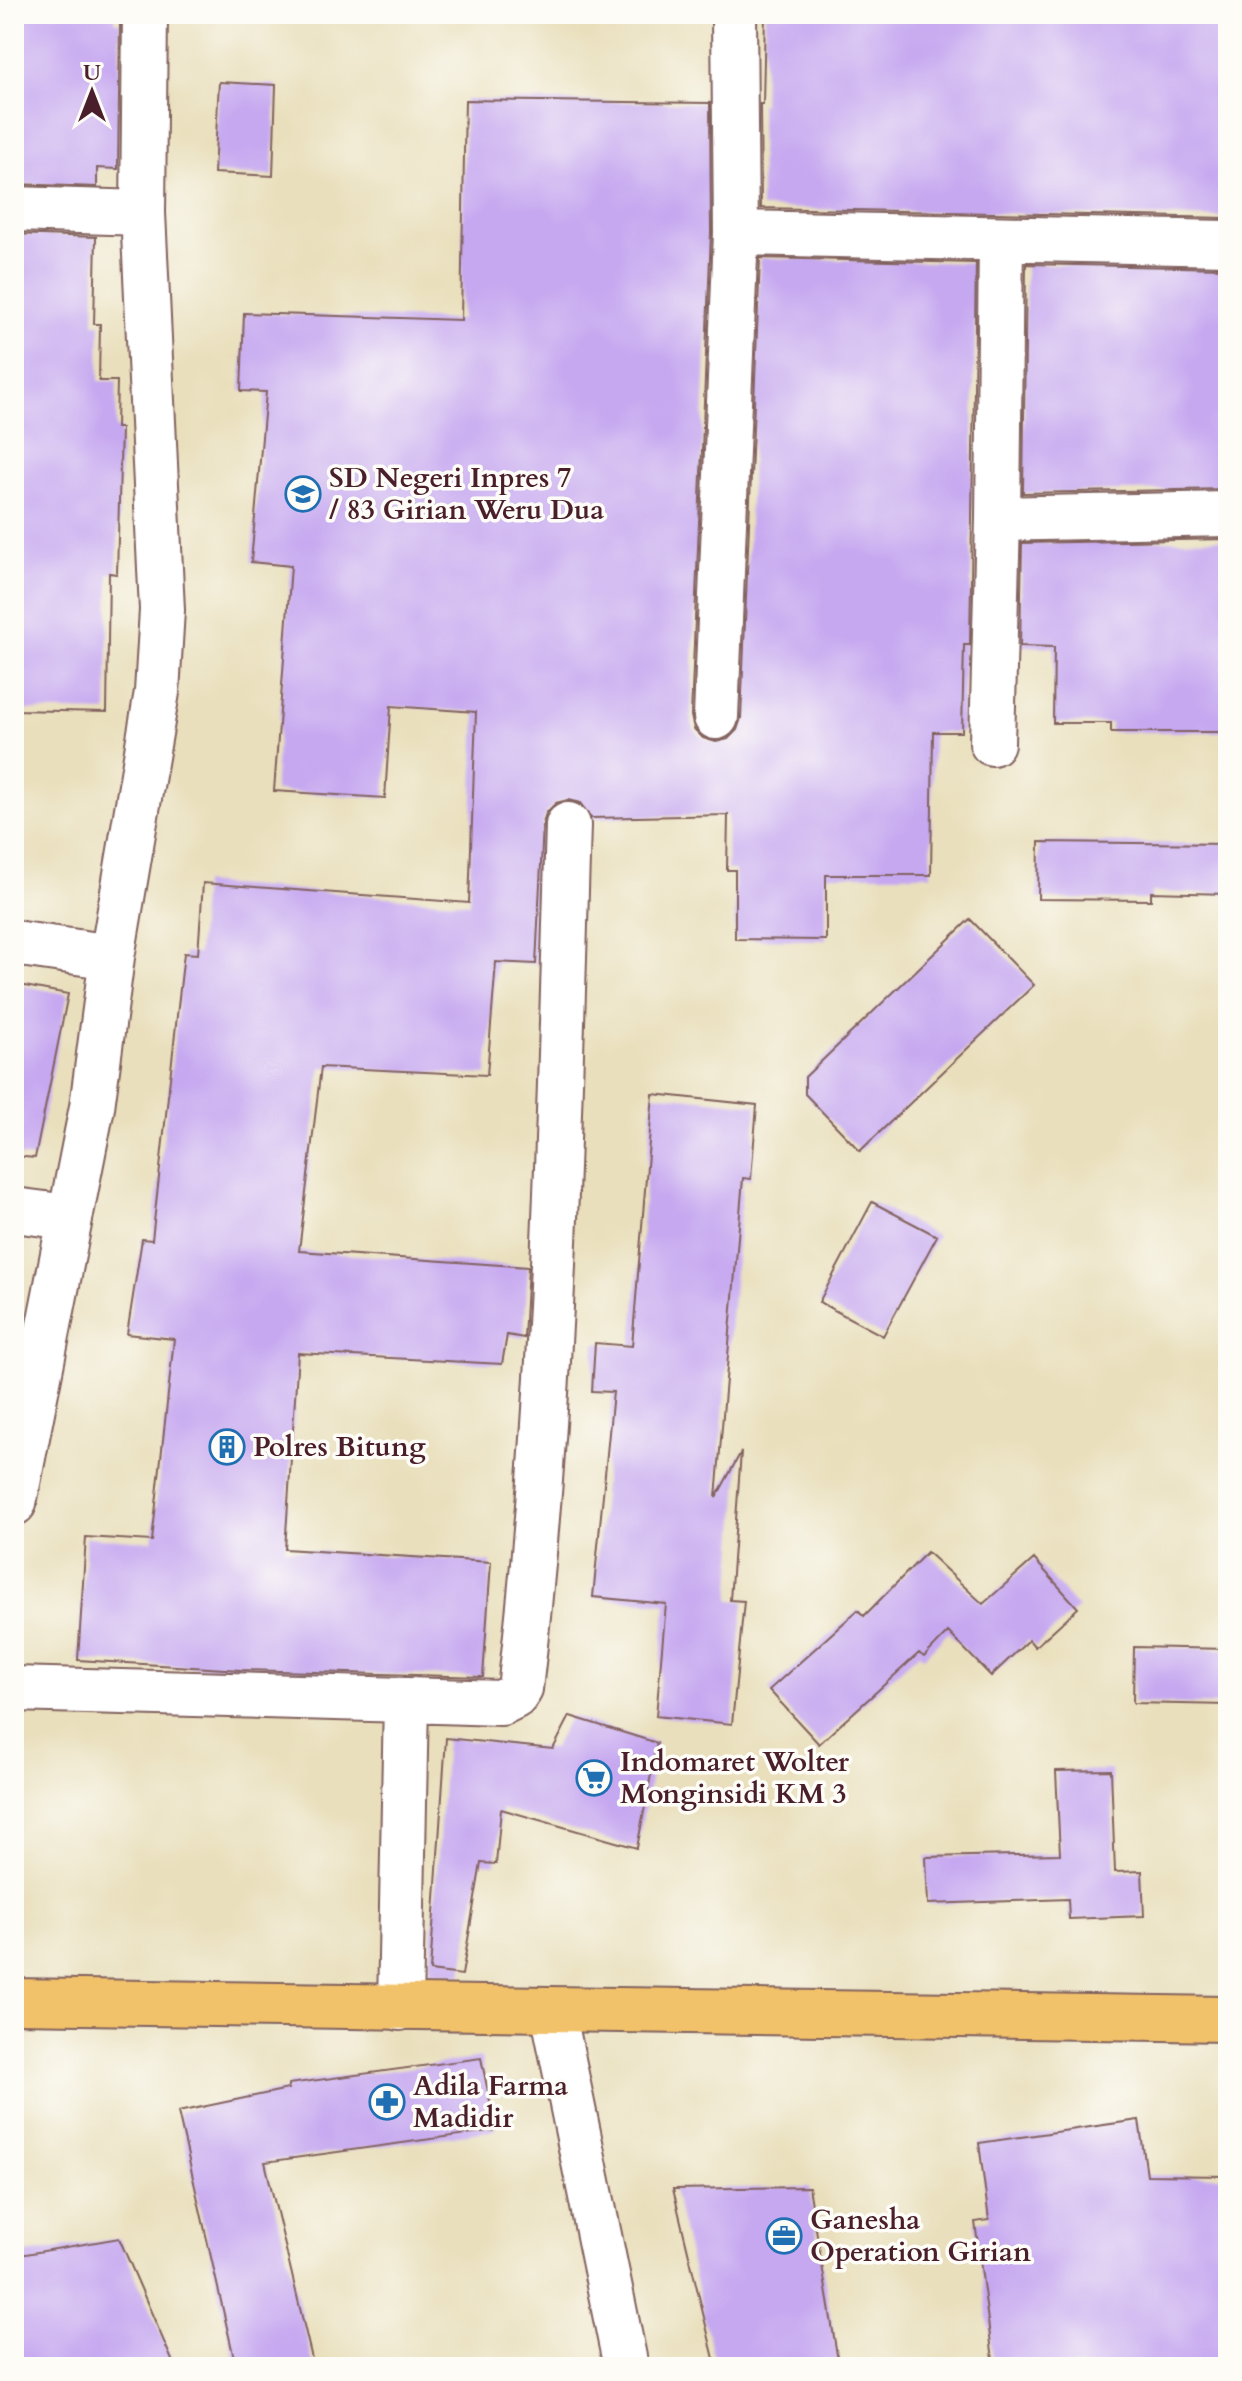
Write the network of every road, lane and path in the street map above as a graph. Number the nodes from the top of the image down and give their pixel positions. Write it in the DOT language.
graph roads {
  1 [pos="145,14"];
  2 [pos="734,14"];
  3 [pos="14,209"];
  4 [pos="143,213"];
  5 [pos="736,233"];
  6 [pos="1001,239"];
  7 [pos="1228,243"];
  8 [pos="1228,514"];
  9 [pos="998,519"];
  10 [pos="716,717"];
  11 [pos="992,743"];
  12 [pos="568,825"];
  13 [pos="14,943"];
  14 [pos="112,957"];
  15 [pos="14,1210"];
  16 [pos="68,1217"];
  17 [pos="14,1503"];
  18 [pos="14,1689"];
  19 [pos="406,1700"];
  20 [pos="14,2001"];
  21 [pos="400,2008"];
  22 [pos="553,2011"];
  23 [pos="1228,2019"];
  24 [pos="626,2367"];
  1 -- 4 [label="street"];
  2 -- 5 [label="street"];
  3 -- 4 [label="street"];
  4 -- 14 [label="street"];
  5 -- 6 [label="street"];
  5 -- 10 [label="street"];
  6 -- 7 [label="street"];
  6 -- 9 [label="street"];
  8 -- 9 [label="street"];
  9 -- 11 [label="street"];
  12 -- 19 [label="street"];
  13 -- 14 [label="street"];
  14 -- 16 [label="street"];
  15 -- 16 [label="street"];
  16 -- 17 [label="street"];
  18 -- 19 [label="street"];
  19 -- 21 [label="street"];
  20 -- 21 [label="highway"];
  21 -- 22 [label="highway"];
  22 -- 23 [label="highway"];
  22 -- 24 [label="street"];
}
